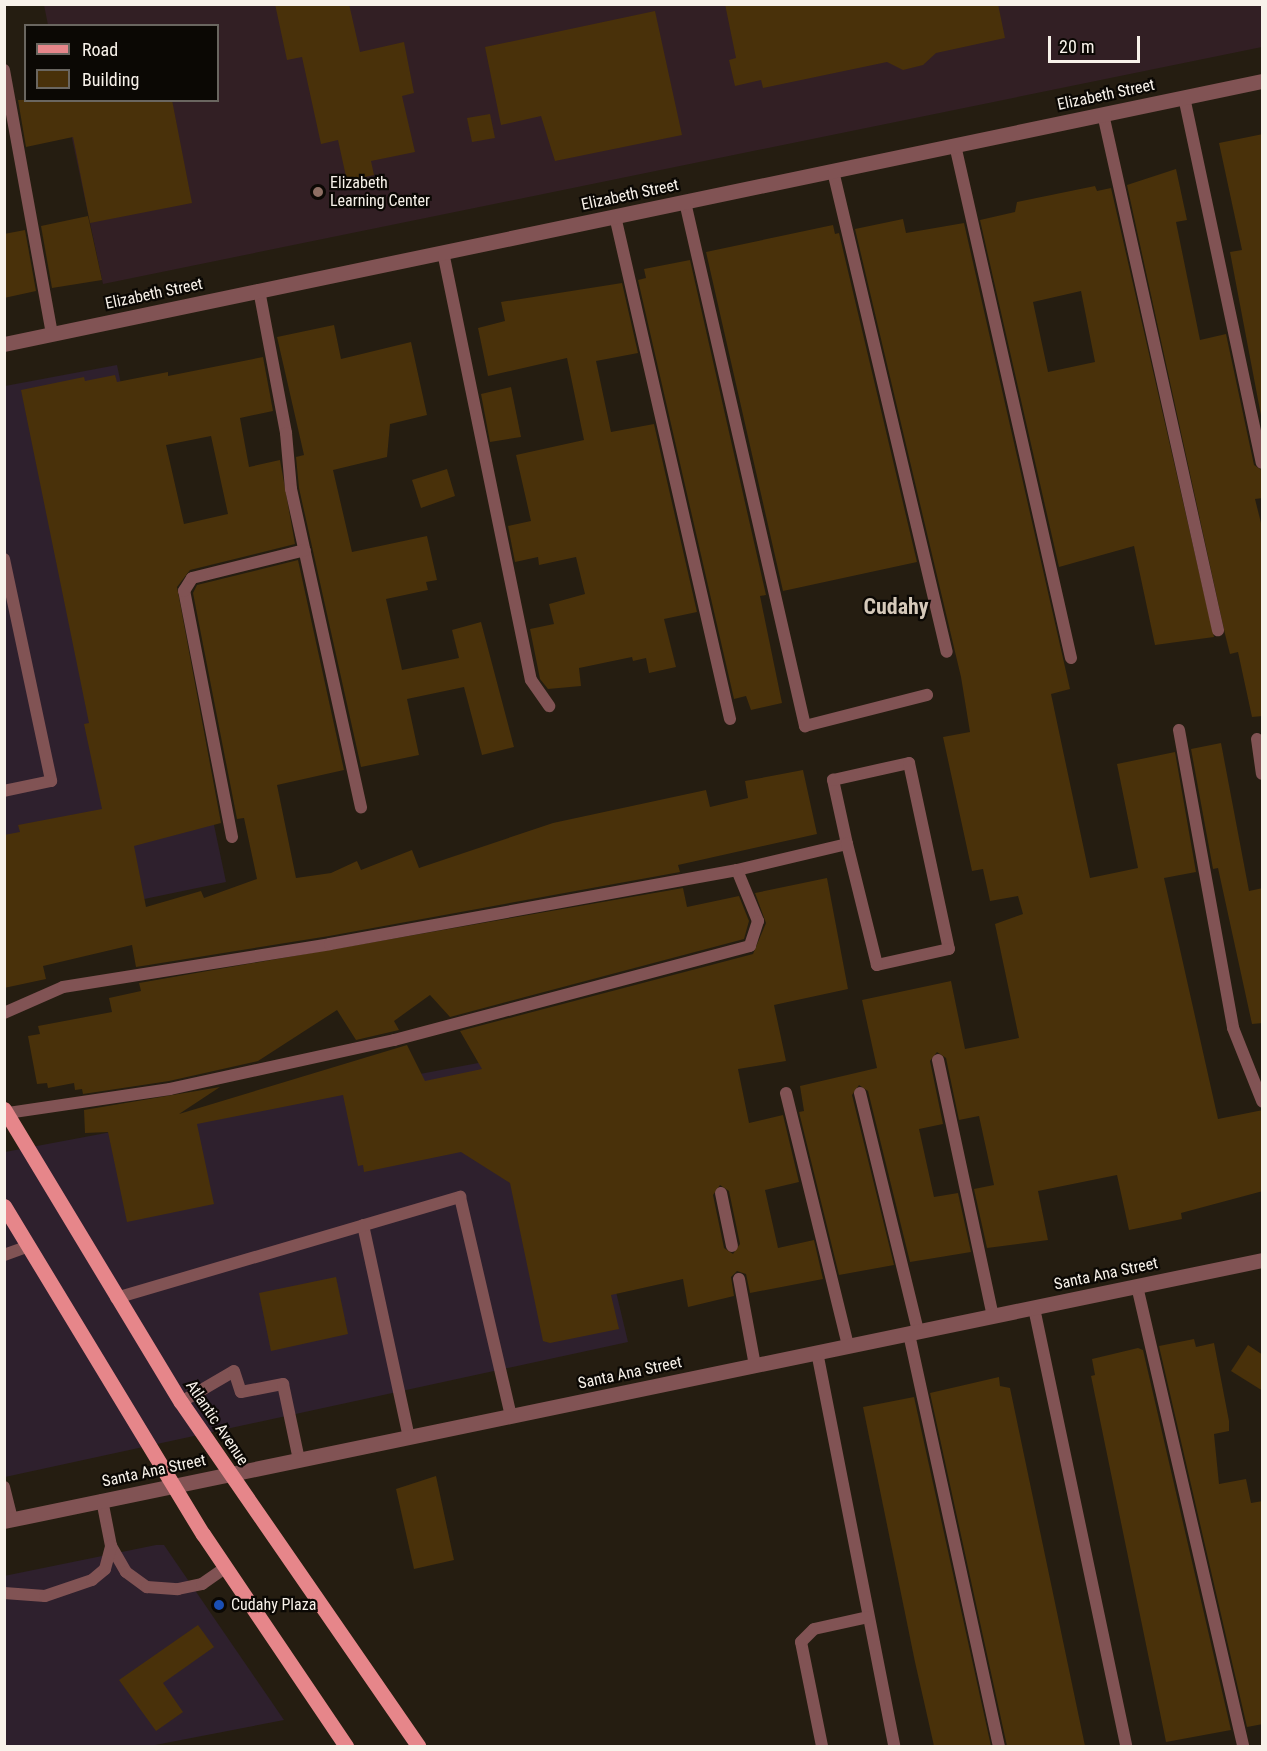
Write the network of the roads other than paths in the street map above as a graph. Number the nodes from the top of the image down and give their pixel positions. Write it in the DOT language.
graph roads {
  1 [pos="4,70"];
  2 [pos="1263,81"];
  3 [pos="1184,97"];
  4 [pos="1103,114"];
  5 [pos="955,145"];
  6 [pos="833,171"];
  7 [pos="685,202"];
  8 [pos="615,216"];
  9 [pos="443,252"];
  10 [pos="259,290"];
  11 [pos="52,334"];
  12 [pos="4,344"];
  13 [pos="1263,463"];
  14 [pos="305,550"];
  15 [pos="4,559"];
  16 [pos="7,586"];
  17 [pos="1218,630"];
  18 [pos="947,652"];
  19 [pos="1071,658"];
  20 [pos="927,695"];
  21 [pos="549,706"];
  22 [pos="730,719"];
  23 [pos="1179,730"];
  24 [pos="1257,739"];
  25 [pos="1263,774"];
  26 [pos="4,791"];
  27 [pos="361,807"];
  28 [pos="232,837"];
  29 [pos="847,843"];
  30 [pos="737,870"];
  31 [pos="4,1013"];
  32 [pos="938,1060"];
  33 [pos="786,1093"];
  34 [pos="860,1094"];
  35 [pos="1263,1101"];
  36 [pos="6,1111"];
  37 [pos="721,1193"];
  38 [pos="4,1206"];
  39 [pos="363,1226"];
  40 [pos="29,1246"];
  41 [pos="732,1246"];
  42 [pos="4,1256"];
  43 [pos="1263,1260"];
  44 [pos="739,1279"];
  45 [pos="1137,1286"];
  46 [pos="116,1298"];
  47 [pos="1034,1308"];
  48 [pos="993,1316"];
  49 [pos="914,1332"];
  50 [pos="848,1346"];
  51 [pos="817,1352"];
  52 [pos="755,1365"];
  53 [pos="181,1402"];
  54 [pos="511,1416"];
  55 [pos="409,1437"];
  56 [pos="299,1460"];
  57 [pos="230,1474"];
  58 [pos="173,1486"];
  59 [pos="4,1487"];
  60 [pos="102,1500"];
  61 [pos="8,1520"];
  62 [pos="111,1546"];
  63 [pos="226,1568"];
  64 [pos="4,1593"];
  65 [pos="868,1617"];
  66 [pos="1126,1745"];
  67 [pos="346,1746"];
  68 [pos="418,1746"];
  69 [pos="822,1746"];
  70 [pos="894,1746"];
  71 [pos="999,1746"];
  72 [pos="1243,1746"];
  1 -- 11 [label="lane"];
  2 -- 3 [label="street, Elizabeth Street"];
  3 -- 4 [label="street, Elizabeth Street"];
  3 -- 13 [label="lane"];
  4 -- 5 [label="street, Elizabeth Street"];
  4 -- 17 [label="lane"];
  5 -- 6 [label="street, Elizabeth Street"];
  5 -- 19 [label="lane"];
  6 -- 7 [label="street, Elizabeth Street"];
  6 -- 18 [label="lane"];
  7 -- 8 [label="street, Elizabeth Street"];
  7 -- 20 [label="lane"];
  8 -- 9 [label="street, Elizabeth Street"];
  8 -- 22 [label="lane"];
  9 -- 10 [label="street, Elizabeth Street"];
  9 -- 21 [label="lane"];
  10 -- 11 [label="street, Elizabeth Street"];
  10 -- 14 [label="lane"];
  11 -- 12 [label="street, Elizabeth Street"];
  14 -- 27 [label="lane"];
  14 -- 28 [label="lane"];
  15 -- 16 [label="lane"];
  16 -- 26 [label="lane"];
  23 -- 35 [label="lane"];
  24 -- 25 [label="lane"];
  29 -- 29 [label="lane"];
  29 -- 30 [label="lane"];
  30 -- 31 [label="lane"];
  30 -- 36 [label="lane"];
  32 -- 48 [label="lane"];
  33 -- 50 [label="lane"];
  34 -- 49 [label="lane"];
  36 -- 46 [label="main road, Atlantic Avenue"];
  37 -- 41 [label="lane"];
  38 -- 40 [label="main road"];
  39 -- 46 [label="lane"];
  39 -- 54 [label="lane"];
  39 -- 55 [label="lane"];
  40 -- 42 [label="lane"];
  40 -- 58 [label="main road"];
  43 -- 45 [label="street, Santa Ana Street"];
  44 -- 52 [label="lane"];
  45 -- 47 [label="street, Santa Ana Street"];
  45 -- 72 [label="lane"];
  46 -- 53 [label="main road, Atlantic Avenue"];
  47 -- 48 [label="street, Santa Ana Street"];
  47 -- 66 [label="lane"];
  48 -- 49 [label="street, Santa Ana Street"];
  49 -- 50 [label="street, Santa Ana Street"];
  49 -- 71 [label="lane"];
  50 -- 51 [label="street, Santa Ana Street"];
  51 -- 52 [label="street, Santa Ana Street"];
  51 -- 65 [label="lane"];
  52 -- 54 [label="street, Santa Ana Street"];
  53 -- 56 [label="lane"];
  53 -- 57 [label="main road, Atlantic Avenue"];
  54 -- 55 [label="street, Santa Ana Street"];
  55 -- 56 [label="street, Santa Ana Street"];
  56 -- 57 [label="street, Santa Ana Street"];
  57 -- 58 [label="street, Santa Ana Street"];
  57 -- 68 [label="main road, Atlantic Avenue"];
  58 -- 60 [label="street, Santa Ana Street"];
  58 -- 63 [label="main road"];
  59 -- 61 [label="lane"];
  60 -- 61 [label="street, Santa Ana Street"];
  60 -- 62 [label="lane"];
  62 -- 63 [label="lane"];
  62 -- 64 [label="lane"];
  63 -- 67 [label="main road"];
  65 -- 69 [label="lane"];
  65 -- 70 [label="lane"];
}
